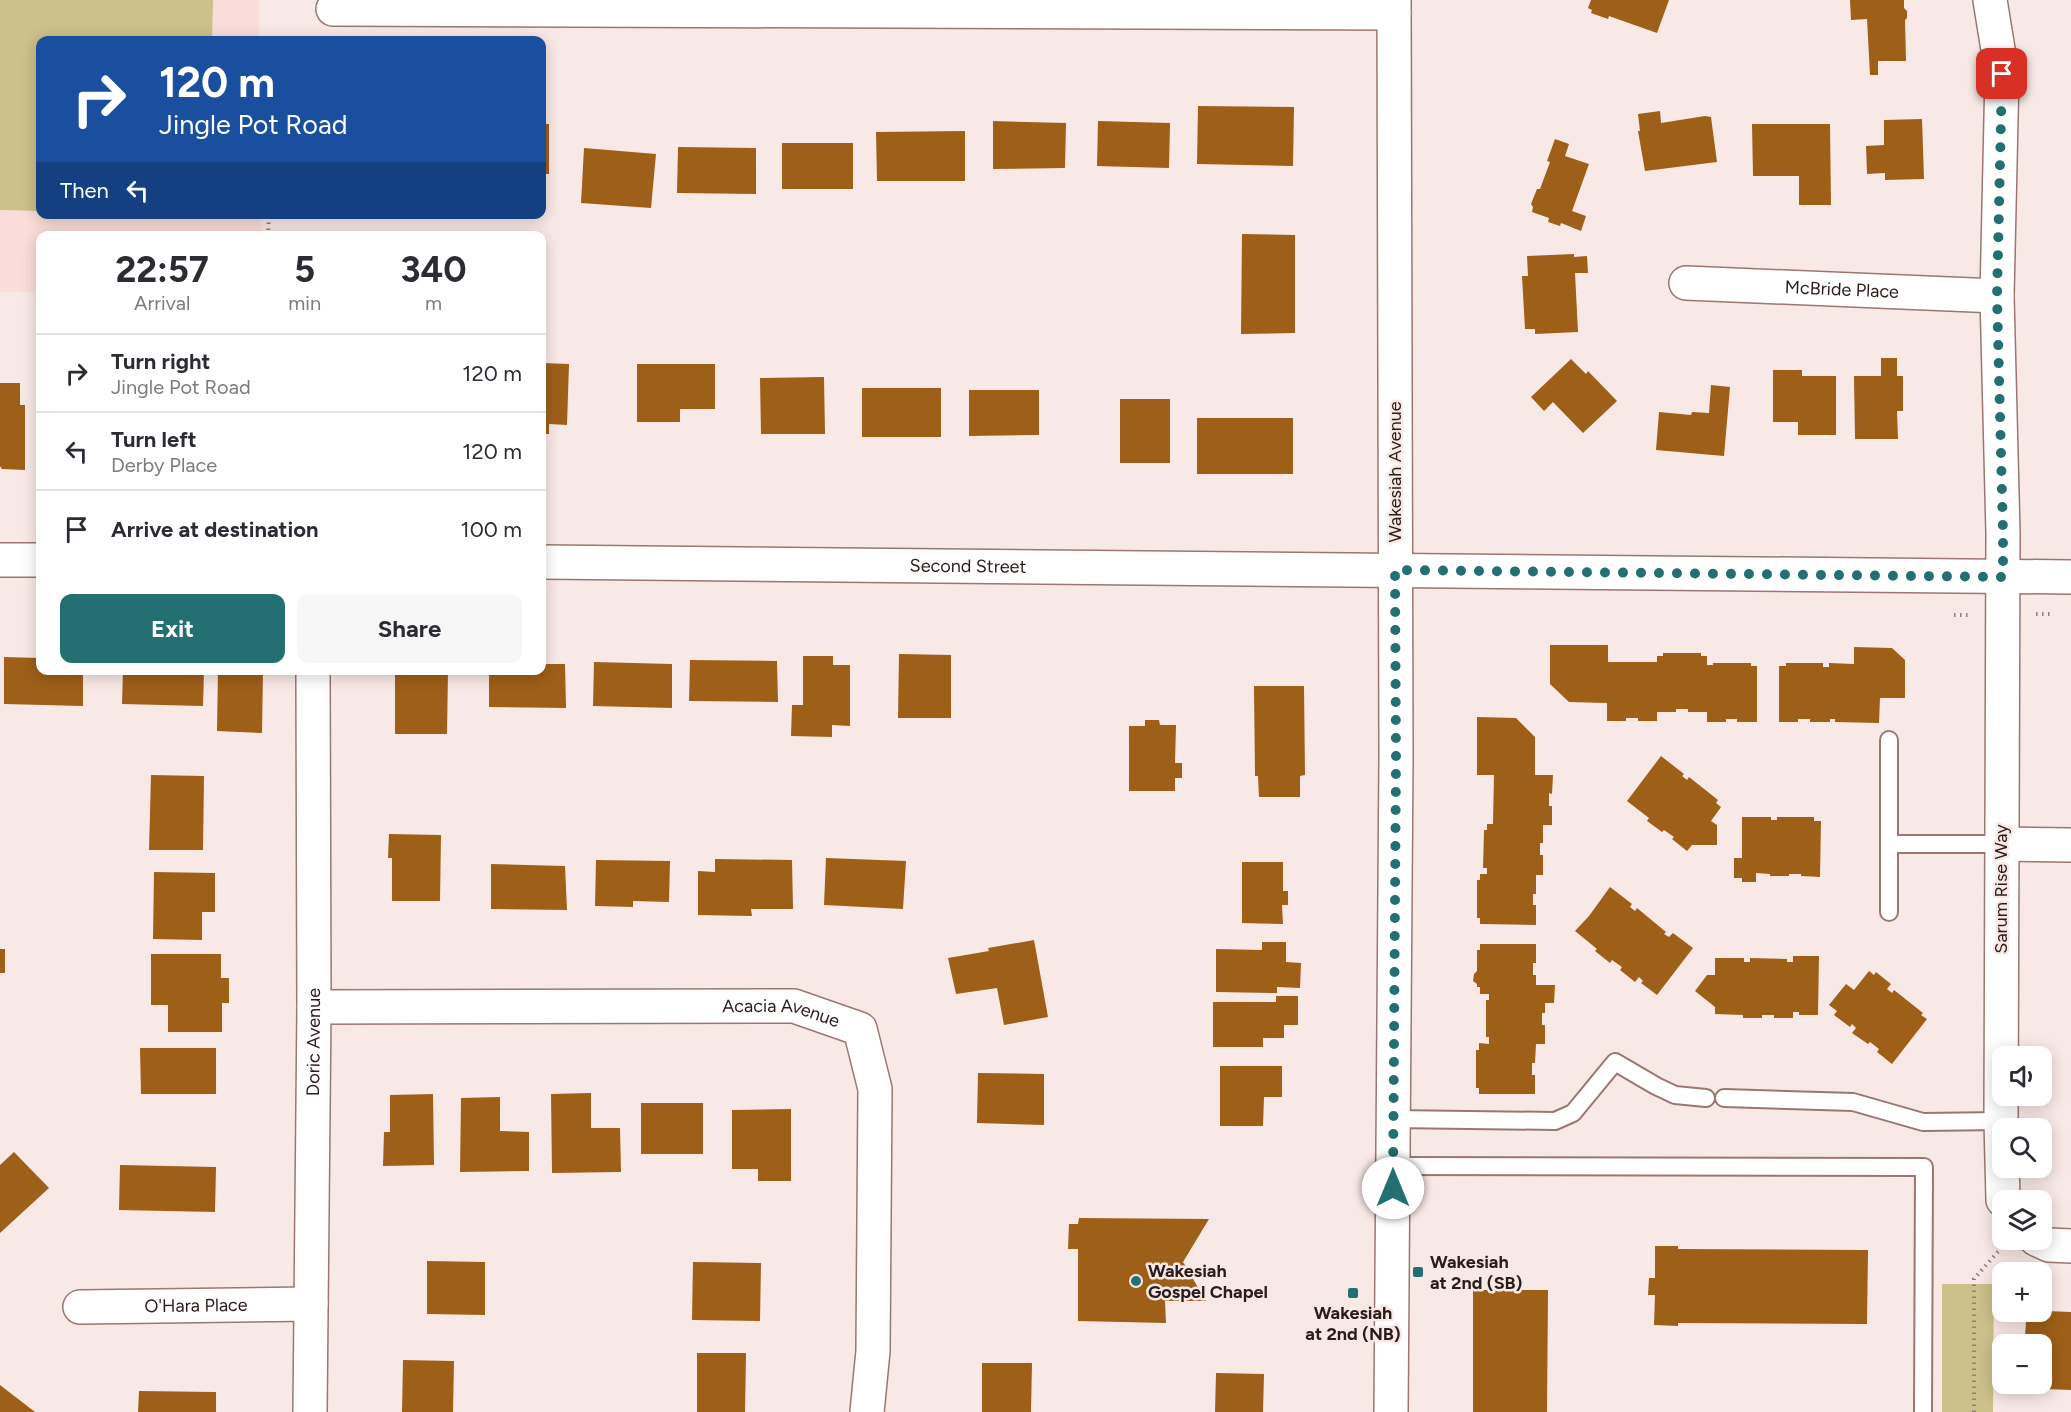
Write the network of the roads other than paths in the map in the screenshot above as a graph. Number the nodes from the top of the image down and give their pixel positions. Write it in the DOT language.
graph roads {
  1 [pos="1990,0"];
  2 [pos="1394,6"];
  3 [pos="333,9"];
  4 [pos="1686,283"];
  5 [pos="1997,296"];
  6 [pos="0,560"];
  7 [pos="36,560"];
  8 [pos="546,562"];
  9 [pos="1395,570"];
  10 [pos="2003,577"];
  11 [pos="2071,577"];
  12 [pos="313,675"];
  13 [pos="1888,740"];
  14 [pos="1888,844"];
  15 [pos="2001,844"];
  16 [pos="2071,845"];
  17 [pos="1888,912"];
  18 [pos="314,1007"];
  19 [pos="1706,1098"];
  20 [pos="1724,1098"];
  21 [pos="2001,1118"];
  22 [pos="1392,1119"];
  23 [pos="1992,1121"];
  24 [pos="1393,1166"];
  25 [pos="2052,1245"];
  26 [pos="2071,1246"];
  27 [pos="311,1304"];
  28 [pos="80,1306"];
  29 [pos="310,1412"];
  30 [pos="867,1412"];
  31 [pos="1391,1412"];
  32 [pos="1923,1412"];
  1 -- 5 [label="street, Sarum Rise Way"];
  2 -- 3 [label="street"];
  2 -- 9 [label="street, Wakesiah Avenue"];
  4 -- 5 [label="street, McBride Place"];
  5 -- 10 [label="street, Sarum Rise Way"];
  6 -- 7 [label="street"];
  8 -- 9 [label="street, Second Street"];
  9 -- 10 [label="street, Second Street"];
  9 -- 22 [label="street, Wakesiah Avenue"];
  10 -- 11 [label="street, Second Street"];
  10 -- 15 [label="street, Sarum Rise Way"];
  12 -- 18 [label="street, Doric Avenue"];
  13 -- 14 [label="lane"];
  14 -- 15 [label="lane"];
  14 -- 17 [label="lane"];
  15 -- 16 [label="street"];
  15 -- 21 [label="street, Sarum Rise Way"];
  18 -- 27 [label="street, Doric Avenue"];
  18 -- 30 [label="street, Acacia Avenue"];
  19 -- 22 [label="lane"];
  20 -- 23 [label="lane"];
  22 -- 24 [label="street, Wakesiah Avenue"];
  24 -- 31 [label="street, Wakesiah Avenue"];
  24 -- 32 [label="lane"];
  25 -- 26 [label="street"];
  27 -- 28 [label="street, O'Hara Place"];
  27 -- 29 [label="street, Doric Avenue"];
}
